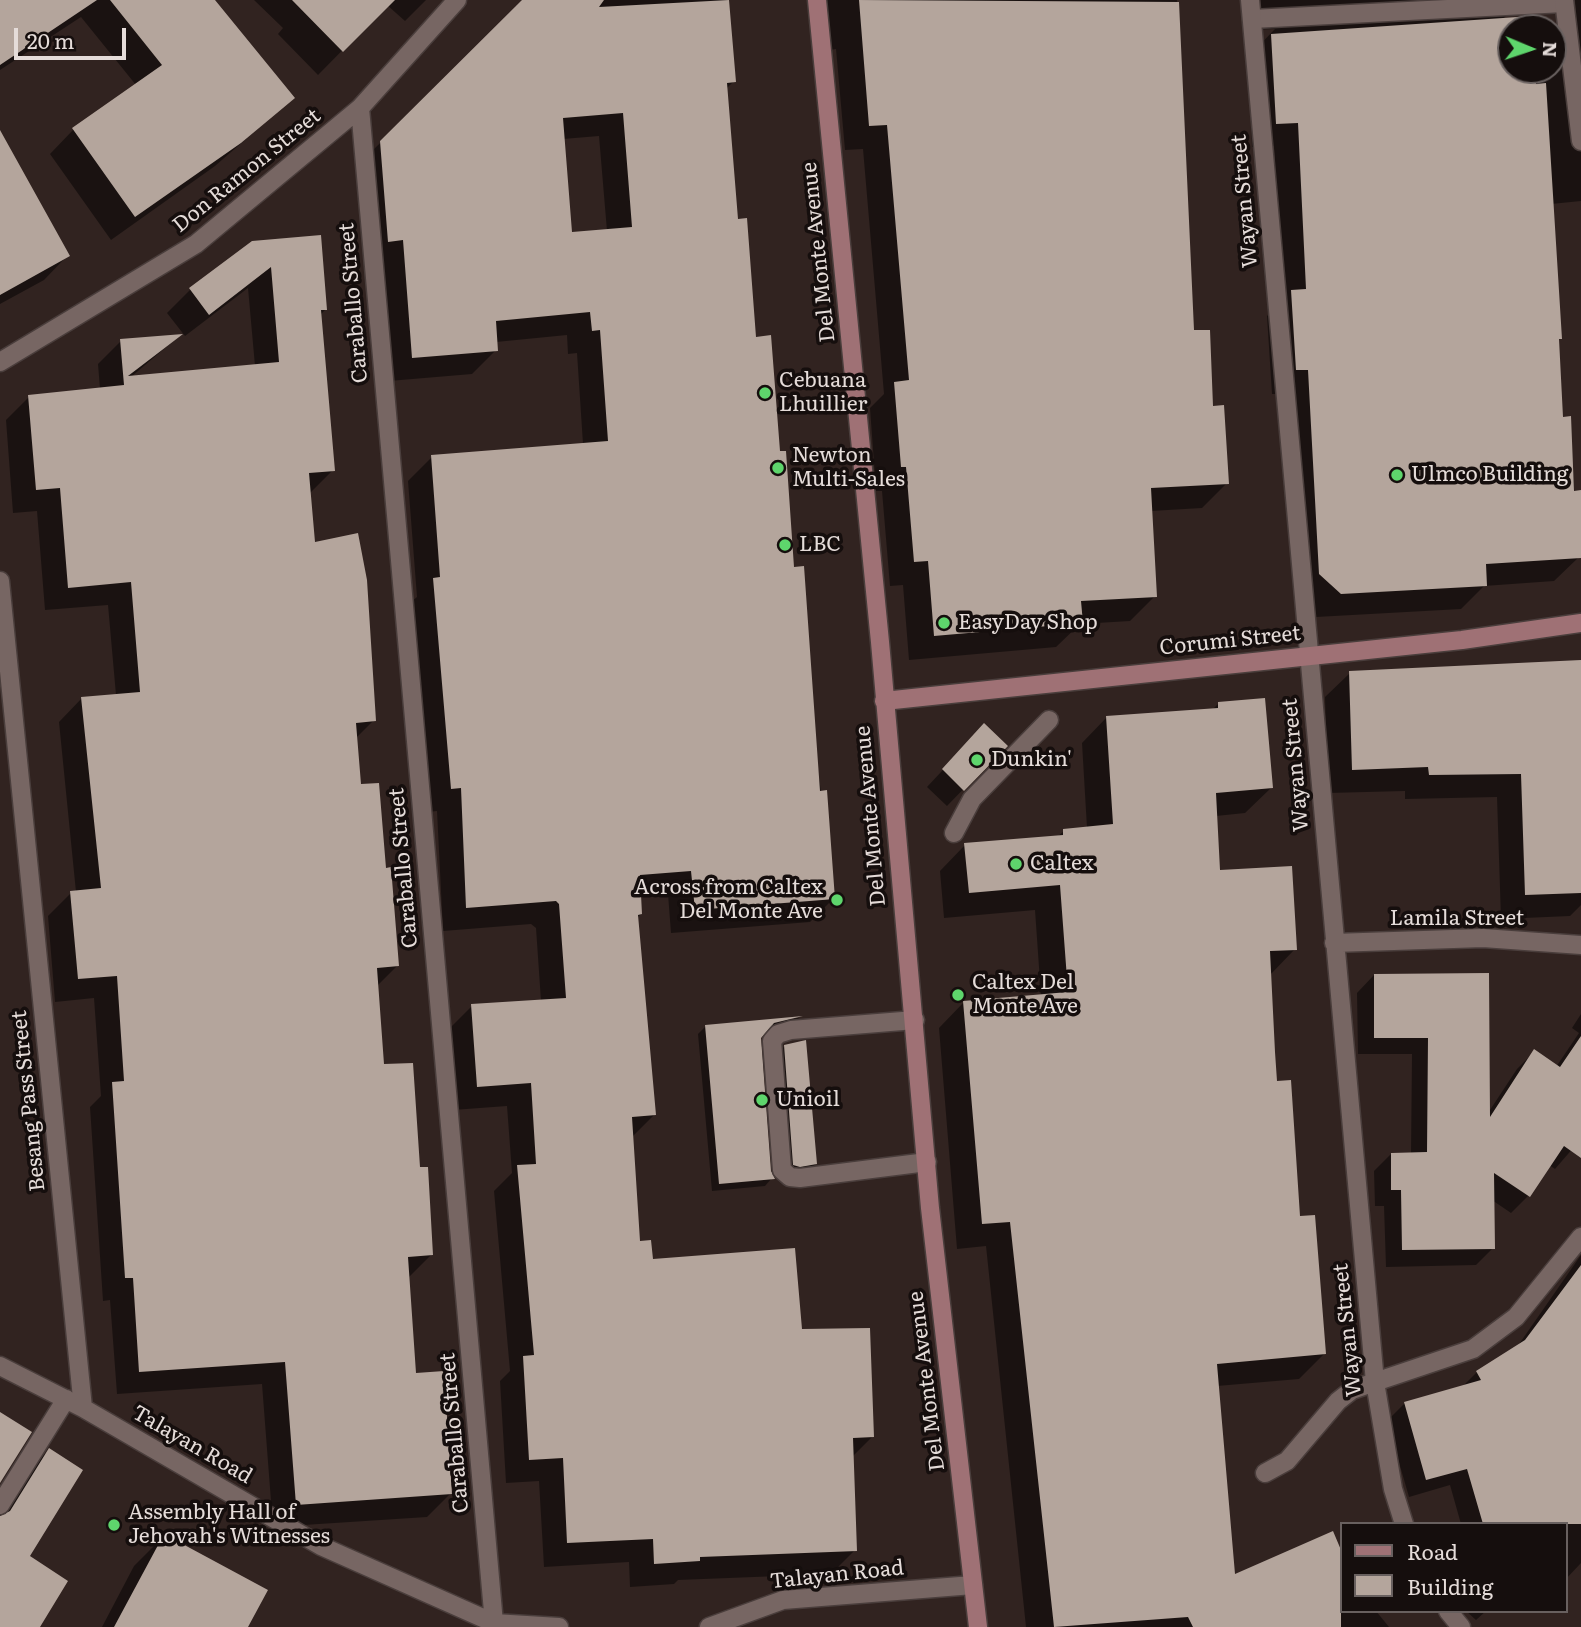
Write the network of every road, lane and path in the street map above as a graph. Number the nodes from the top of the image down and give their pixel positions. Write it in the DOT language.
graph roads {
  1 [pos="457,0"];
  2 [pos="817,0"];
  3 [pos="1250,0"];
  4 [pos="1564,2"];
  5 [pos="1252,19"];
  6 [pos="360,108"];
  7 [pos="1581,141"];
  8 [pos="0,362"];
  9 [pos="0,581"];
  10 [pos="1581,623"];
  11 [pos="1309,655"];
  12 [pos="884,701"];
  13 [pos="1049,720"];
  14 [pos="954,833"];
  15 [pos="1334,943"];
  16 [pos="1581,945"];
  17 [pos="915,1020"];
  18 [pos="927,1162"];
  19 [pos="1581,1237"];
  20 [pos="0,1366"];
  21 [pos="1375,1382"];
  22 [pos="65,1399"];
  23 [pos="83,1408"];
  24 [pos="1265,1473"];
  25 [pos="0,1505"];
  26 [pos="1404,1522"];
  27 [pos="973,1585"];
  28 [pos="1450,1613"];
  29 [pos="494,1623"];
  30 [pos="559,1627"];
  31 [pos="709,1627"];
  32 [pos="978,1627"];
  33 [pos="1461,1627"];
  1 -- 6 [label="street, Don Ramon Street"];
  2 -- 12 [label="main road, Del Monte Avenue"];
  3 -- 5 [label="street, Wayan Street"];
  4 -- 5 [label="street"];
  4 -- 7 [label="street"];
  5 -- 11 [label="street, Wayan Street"];
  6 -- 8 [label="street, Don Ramon Street"];
  6 -- 29 [label="street, Caraballo Street"];
  9 -- 23 [label="street, Besang Pass Street"];
  10 -- 11 [label="main road, Corumi Street"];
  11 -- 12 [label="main road, Corumi Street"];
  11 -- 15 [label="street, Wayan Street"];
  12 -- 17 [label="main road, Del Monte Avenue"];
  13 -- 14 [label="street"];
  15 -- 16 [label="street, Lamila Street"];
  15 -- 21 [label="street, Wayan Street"];
  17 -- 18 [label="main road, Del Monte Avenue"];
  17 -- 18 [label="street"];
  18 -- 27 [label="main road, Del Monte Avenue"];
  19 -- 21 [label="street"];
  20 -- 22 [label="street, Talayan Road"];
  21 -- 24 [label="street"];
  21 -- 26 [label="street, Wayan Street"];
  22 -- 23 [label="street, Talayan Road"];
  22 -- 25 [label="street"];
  23 -- 29 [label="street, Talayan Road"];
  27 -- 31 [label="street, Talayan Road"];
  27 -- 32 [label="main road, Del Monte Avenue"];
  28 -- 33 [label="street"];
  29 -- 30 [label="street, Talayan Road"];
}
